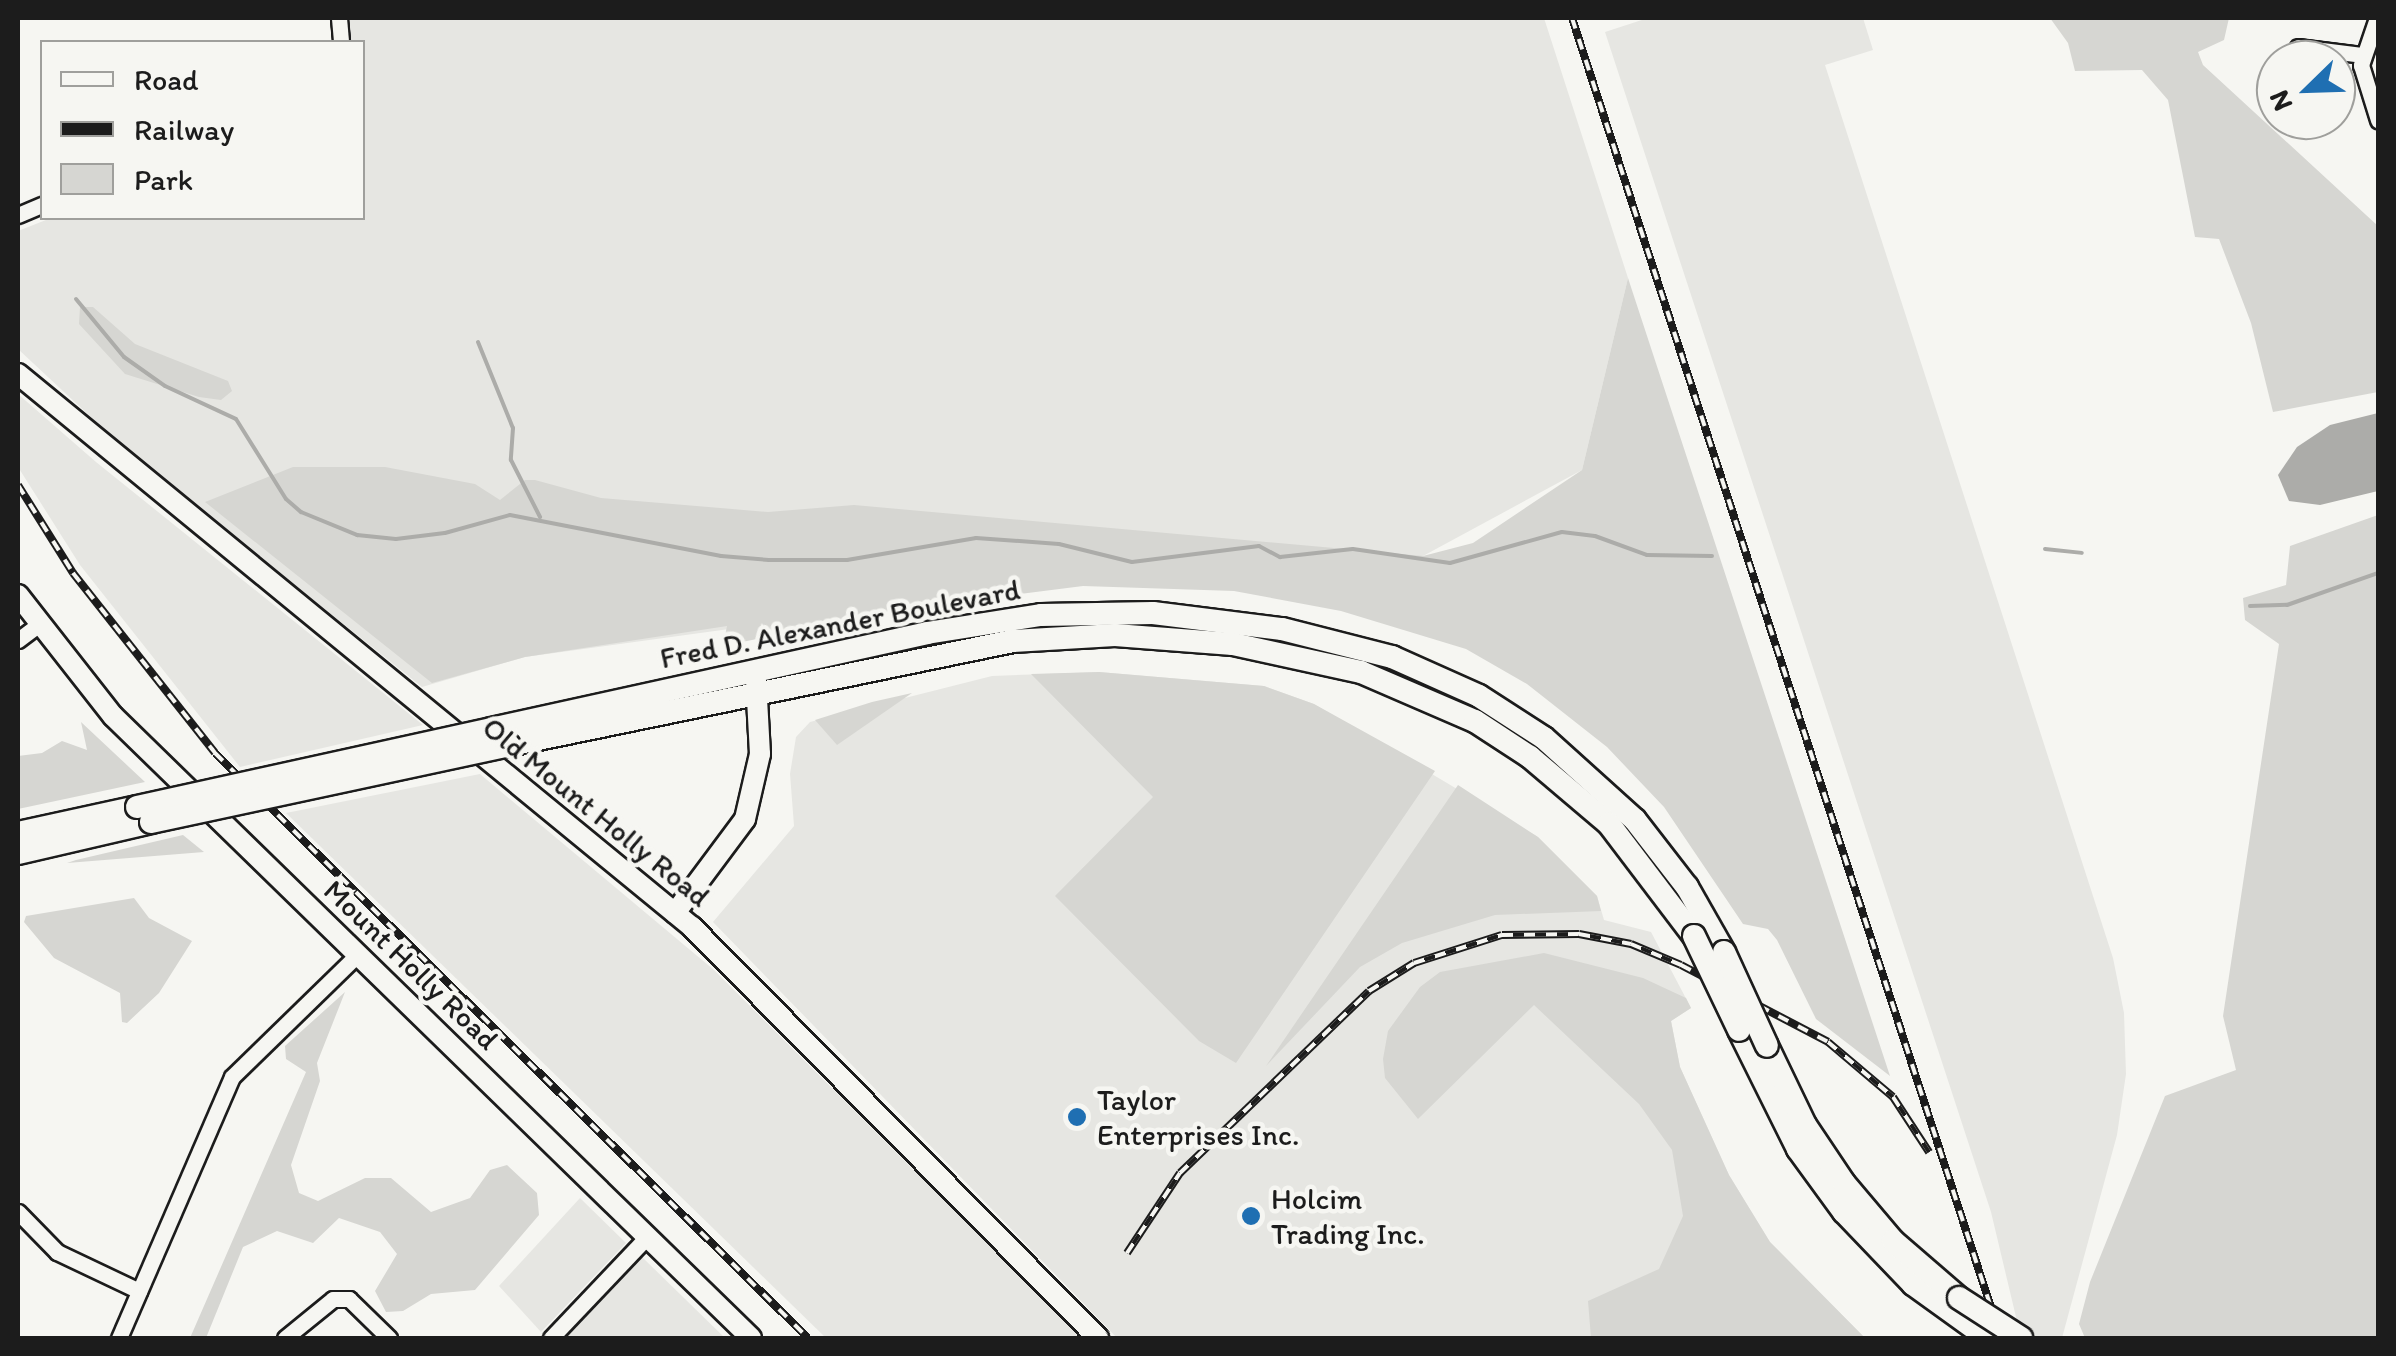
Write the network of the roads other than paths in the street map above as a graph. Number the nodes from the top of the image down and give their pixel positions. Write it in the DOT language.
graph roads {
  1 [pos="2378,18"];
  2 [pos="2356,54"];
  3 [pos="2362,55"];
  4 [pos="2378,120"];
  5 [pos="18,374"];
  6 [pos="18,595"];
  7 [pos="38,625"];
  8 [pos="18,640"];
  9 [pos="756,682"];
  10 [pos="144,815"];
  11 [pos="18,832"];
  12 [pos="18,853"];
  13 [pos="675,913"];
  14 [pos="358,955"];
  15 [pos="18,1212"];
  16 [pos="647,1237"];
  17 [pos="138,1291"];
  18 [pos="1978,1332"];
  19 [pos="119,1338"];
  20 [pos="285,1338"];
  21 [pos="389,1338"];
  22 [pos="551,1338"];
  23 [pos="751,1338"];
  24 [pos="1098,1338"];
  25 [pos="2021,1338"];
  1 -- 3 [label="street"];
  2 -- 3 [label="street"];
  3 -- 4 [label="street"];
  5 -- 13 [label="street, Old Mount Holly Road"];
  6 -- 7 [label="street, Mount Holly Road"];
  7 -- 8 [label="street"];
  7 -- 14 [label="street, Mount Holly Road"];
  9 -- 10 [label="main road, Fred D. Alexander Boulevard, bridge"];
  9 -- 13 [label="street"];
  9 -- 18 [label="main road, Fred D. Alexander Boulevard, bridge"];
  9 -- 25 [label="main road, Fred D. Alexander Boulevard, bridge"];
  10 -- 11 [label="main road, Fred D. Alexander Boulevard"];
  10 -- 12 [label="main road, Fred D. Alexander Boulevard"];
  13 -- 24 [label="street, Old Mount Holly Road"];
  14 -- 16 [label="street, Mount Holly Road"];
  14 -- 17 [label="street"];
  15 -- 17 [label="street"];
  16 -- 22 [label="street"];
  16 -- 23 [label="street, Mount Holly Road"];
  17 -- 19 [label="street"];
  20 -- 21 [label="street"];
}
